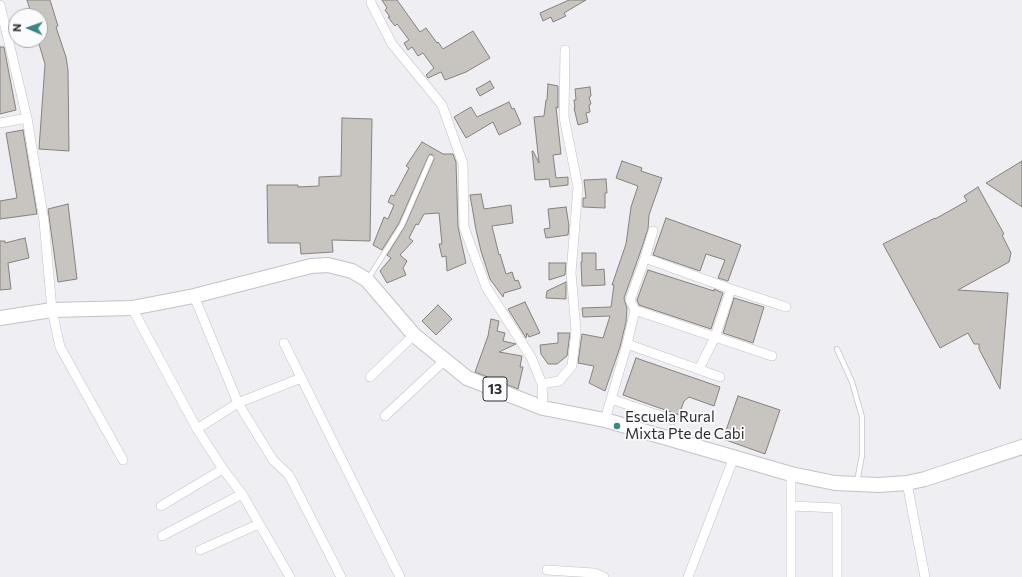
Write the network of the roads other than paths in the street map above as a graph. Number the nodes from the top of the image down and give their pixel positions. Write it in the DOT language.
graph roads {
  1 [pos="371,0"];
  2 [pos="0,5"];
  3 [pos="565,50"];
  4 [pos="27,118"];
  5 [pos="0,123"];
  6 [pos="431,158"];
  7 [pos="653,231"];
  8 [pos="645,258"];
  9 [pos="367,280"];
  10 [pos="731,289"];
  11 [pos="194,296"];
  12 [pos="132,308"];
  13 [pos="786,308"];
  14 [pos="52,310"];
  15 [pos="635,310"];
  16 [pos="0,318"];
  17 [pos="414,335"];
  18 [pos="715,338"];
  19 [pos="284,343"];
  20 [pos="628,344"];
  21 [pos="836,349"];
  22 [pos="772,356"];
  23 [pos="445,360"];
  24 [pos="699,369"];
  25 [pos="370,377"];
  26 [pos="720,377"];
  27 [pos="301,378"];
  28 [pos="542,384"];
  29 [pos="611,399"];
  30 [pos="238,403"];
  31 [pos="543,408"];
  32 [pos="385,416"];
  33 [pos="605,420"];
  34 [pos="673,420"];
  35 [pos="198,430"];
  36 [pos="1022,447"];
  37 [pos="734,457"];
  38 [pos="123,460"];
  39 [pos="223,469"];
  40 [pos="791,474"];
  41 [pos="908,483"];
  42 [pos="857,484"];
  43 [pos="242,494"];
  44 [pos="160,506"];
  45 [pos="791,506"];
  46 [pos="259,524"];
  47 [pos="162,536"];
  48 [pos="200,550"];
  49 [pos="548,570"];
  50 [pos="290,577"];
  51 [pos="341,577"];
  52 [pos="400,577"];
  53 [pos="604,577"];
  54 [pos="688,577"];
  55 [pos="791,577"];
  56 [pos="837,577"];
  57 [pos="924,577"];
  1 -- 28 [label="street"];
  2 -- 4 [label="street"];
  3 -- 28 [label="street"];
  4 -- 5 [label="street"];
  4 -- 14 [label="street"];
  6 -- 9 [label="lane"];
  7 -- 8 [label="street"];
  8 -- 10 [label="street"];
  8 -- 15 [label="street"];
  9 -- 11 [label="main road, 13"];
  9 -- 17 [label="main road, 13"];
  10 -- 13 [label="street"];
  10 -- 18 [label="street"];
  11 -- 12 [label="main road, 13"];
  11 -- 30 [label="street"];
  12 -- 14 [label="main road, 13"];
  12 -- 35 [label="street"];
  14 -- 16 [label="main road, 13"];
  14 -- 38 [label="street"];
  15 -- 18 [label="street"];
  15 -- 20 [label="street"];
  17 -- 23 [label="main road, 13"];
  17 -- 25 [label="street"];
  18 -- 22 [label="street"];
  18 -- 24 [label="street"];
  19 -- 27 [label="street"];
  20 -- 24 [label="street"];
  20 -- 29 [label="street"];
  21 -- 42 [label="lane"];
  23 -- 31 [label="main road, 13"];
  23 -- 32 [label="street"];
  24 -- 26 [label="street"];
  27 -- 30 [label="street"];
  27 -- 52 [label="street"];
  28 -- 31 [label="street"];
  29 -- 33 [label="street"];
  29 -- 34 [label="street"];
  30 -- 35 [label="street"];
  30 -- 51 [label="street"];
  31 -- 33 [label="main road, 13"];
  33 -- 37 [label="main road, 13"];
  35 -- 39 [label="street"];
  36 -- 41 [label="main road, 13"];
  37 -- 40 [label="main road, 13"];
  37 -- 54 [label="street"];
  39 -- 43 [label="street"];
  39 -- 44 [label="street"];
  40 -- 42 [label="main road, 13"];
  40 -- 45 [label="street"];
  41 -- 42 [label="main road, 13"];
  41 -- 57 [label="street"];
  43 -- 46 [label="street"];
  43 -- 47 [label="street"];
  45 -- 55 [label="street"];
  45 -- 56 [label="street"];
  46 -- 48 [label="street"];
  46 -- 50 [label="street"];
  49 -- 53 [label="street"];
}
